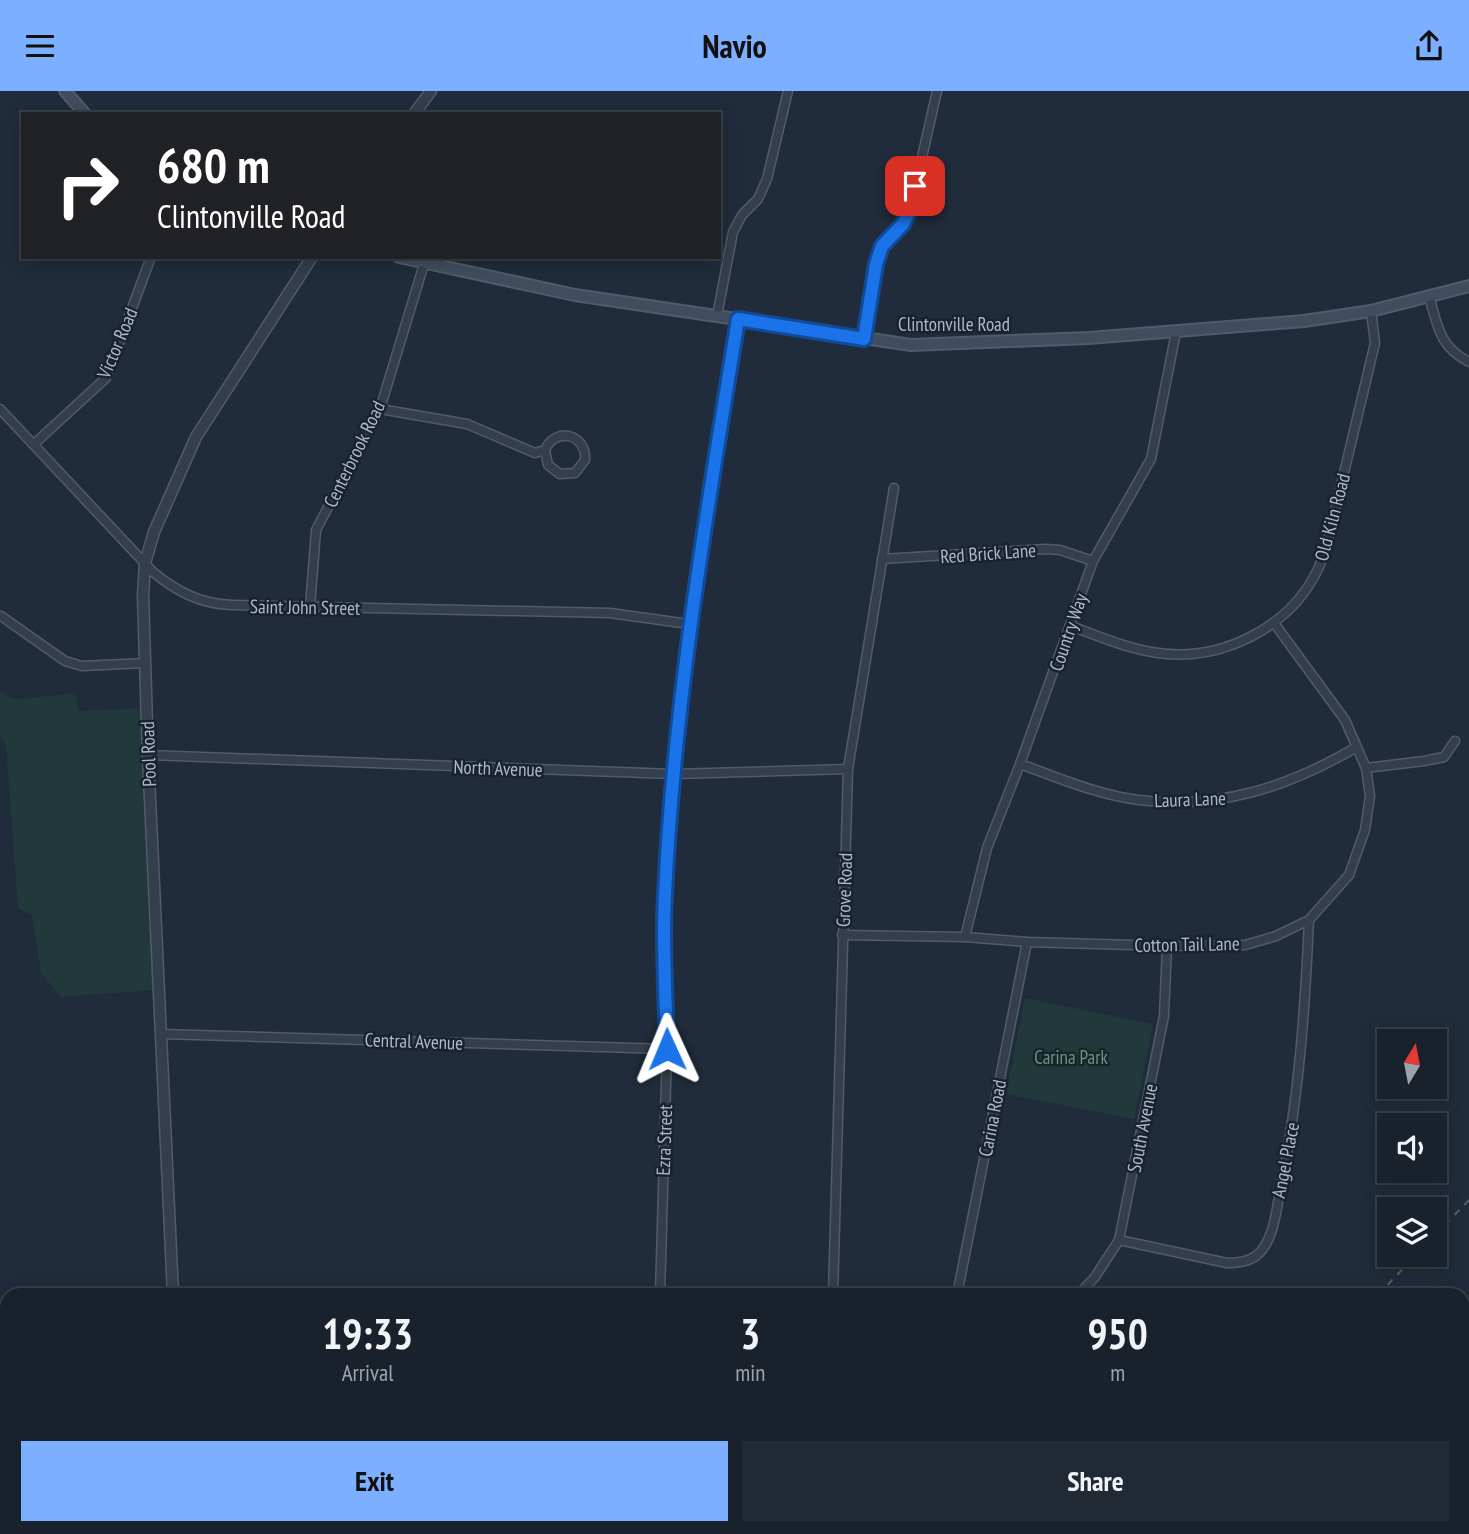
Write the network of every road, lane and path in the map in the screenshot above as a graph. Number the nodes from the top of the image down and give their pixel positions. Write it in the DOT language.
graph roads {
  1 [pos="65,91"];
  2 [pos="431,91"];
  3 [pos="788,91"];
  4 [pos="937,91"];
  5 [pos="83,112"];
  6 [pos="415,112"];
  7 [pos="150,259"];
  8 [pos="311,259"];
  9 [pos="407,259"];
  10 [pos="424,264"];
  11 [pos="1469,286"];
  12 [pos="1429,296"];
  13 [pos="1371,311"];
  14 [pos="718,316"];
  15 [pos="738,319"];
  16 [pos="1176,332"];
  17 [pos="864,339"];
  18 [pos="1469,362"];
  19 [pos="0,409"];
  20 [pos="380,409"];
  21 [pos="34,444"];
  22 [pos="545,450"];
  23 [pos="894,488"];
  24 [pos="882,559"];
  25 [pos="1093,561"];
  26 [pos="145,563"];
  27 [pos="310,607"];
  28 [pos="1,615"];
  29 [pos="1274,623"];
  30 [pos="689,624"];
  31 [pos="1071,626"];
  32 [pos="145,663"];
  33 [pos="1455,741"];
  34 [pos="1355,748"];
  35 [pos="148,755"];
  36 [pos="1020,764"];
  37 [pos="1366,768"];
  38 [pos="848,769"];
  39 [pos="673,774"];
  40 [pos="1309,920"];
  41 [pos="842,935"];
  42 [pos="965,937"];
  43 [pos="1027,942"];
  44 [pos="1167,946"];
  45 [pos="161,1034"];
  46 [pos="667,1049"];
  47 [pos="1119,1240"];
  48 [pos="173,1288"];
  49 [pos="660,1288"];
  50 [pos="833,1288"];
  51 [pos="958,1288"];
  52 [pos="1085,1288"];
  1 -- 5 [label="main road"];
  2 -- 6 [label="street"];
  3 -- 14 [label="street"];
  4 -- 17 [label="street"];
  7 -- 21 [label="street, Victor Road"];
  8 -- 26 [label="street, Pool Road"];
  9 -- 10 [label="main road, Clintonville Road"];
  10 -- 14 [label="main road, Clintonville Road"];
  10 -- 20 [label="street, Centerbrook Road"];
  11 -- 12 [label="main road, Clintonville Road"];
  12 -- 13 [label="main road, Clintonville Road"];
  12 -- 18 [label="street"];
  13 -- 16 [label="main road, Clintonville Road"];
  13 -- 29 [label="street, Old Kiln Road"];
  14 -- 15 [label="main road, Clintonville Road"];
  15 -- 17 [label="main road, Clintonville Road"];
  15 -- 30 [label="street, Ezra Street"];
  16 -- 17 [label="main road, Clintonville Road"];
  16 -- 25 [label="street, Country Way"];
  19 -- 21 [label="street, Saint John Street"];
  20 -- 22 [label="street"];
  20 -- 27 [label="street, Centerbrook Road"];
  21 -- 26 [label="street, Saint John Street"];
  22 -- 22 [label="street"];
  23 -- 24 [label="street, Grove Road"];
  24 -- 25 [label="street, Red Brick Lane"];
  24 -- 38 [label="street, Grove Road"];
  25 -- 31 [label="street, Country Way"];
  26 -- 27 [label="street, Saint John Street"];
  26 -- 32 [label="street, Pool Road"];
  27 -- 30 [label="street, Saint John Street"];
  28 -- 32 [label="street"];
  29 -- 31 [label="street, Old Kiln Road"];
  29 -- 34 [label="street, Cotton Tail Lane"];
  30 -- 39 [label="street, Ezra Street"];
  31 -- 36 [label="street, Country Way"];
  32 -- 35 [label="street, Pool Road"];
  33 -- 37 [label="street"];
  34 -- 36 [label="street, Laura Lane"];
  34 -- 37 [label="street, Cotton Tail Lane"];
  35 -- 39 [label="street, North Avenue"];
  35 -- 45 [label="street, Pool Road"];
  36 -- 42 [label="street, Country Way"];
  37 -- 40 [label="street, Cotton Tail Lane"];
  38 -- 39 [label="street, North Avenue"];
  38 -- 41 [label="street, Grove Road"];
  39 -- 46 [label="street, Ezra Street"];
  40 -- 44 [label="street, Cotton Tail Lane"];
  40 -- 47 [label="street, Angel Place"];
  41 -- 42 [label="street, Cotton Tail Lane"];
  41 -- 50 [label="street, Grove Road"];
  42 -- 43 [label="street, Cotton Tail Lane"];
  43 -- 44 [label="street, Cotton Tail Lane"];
  43 -- 51 [label="street, Carina Road"];
  44 -- 47 [label="street, South Avenue"];
  45 -- 46 [label="street, Central Avenue"];
  45 -- 48 [label="street, Pool Road"];
  46 -- 49 [label="street, Ezra Street"];
  47 -- 52 [label="street, South Avenue"];
}
